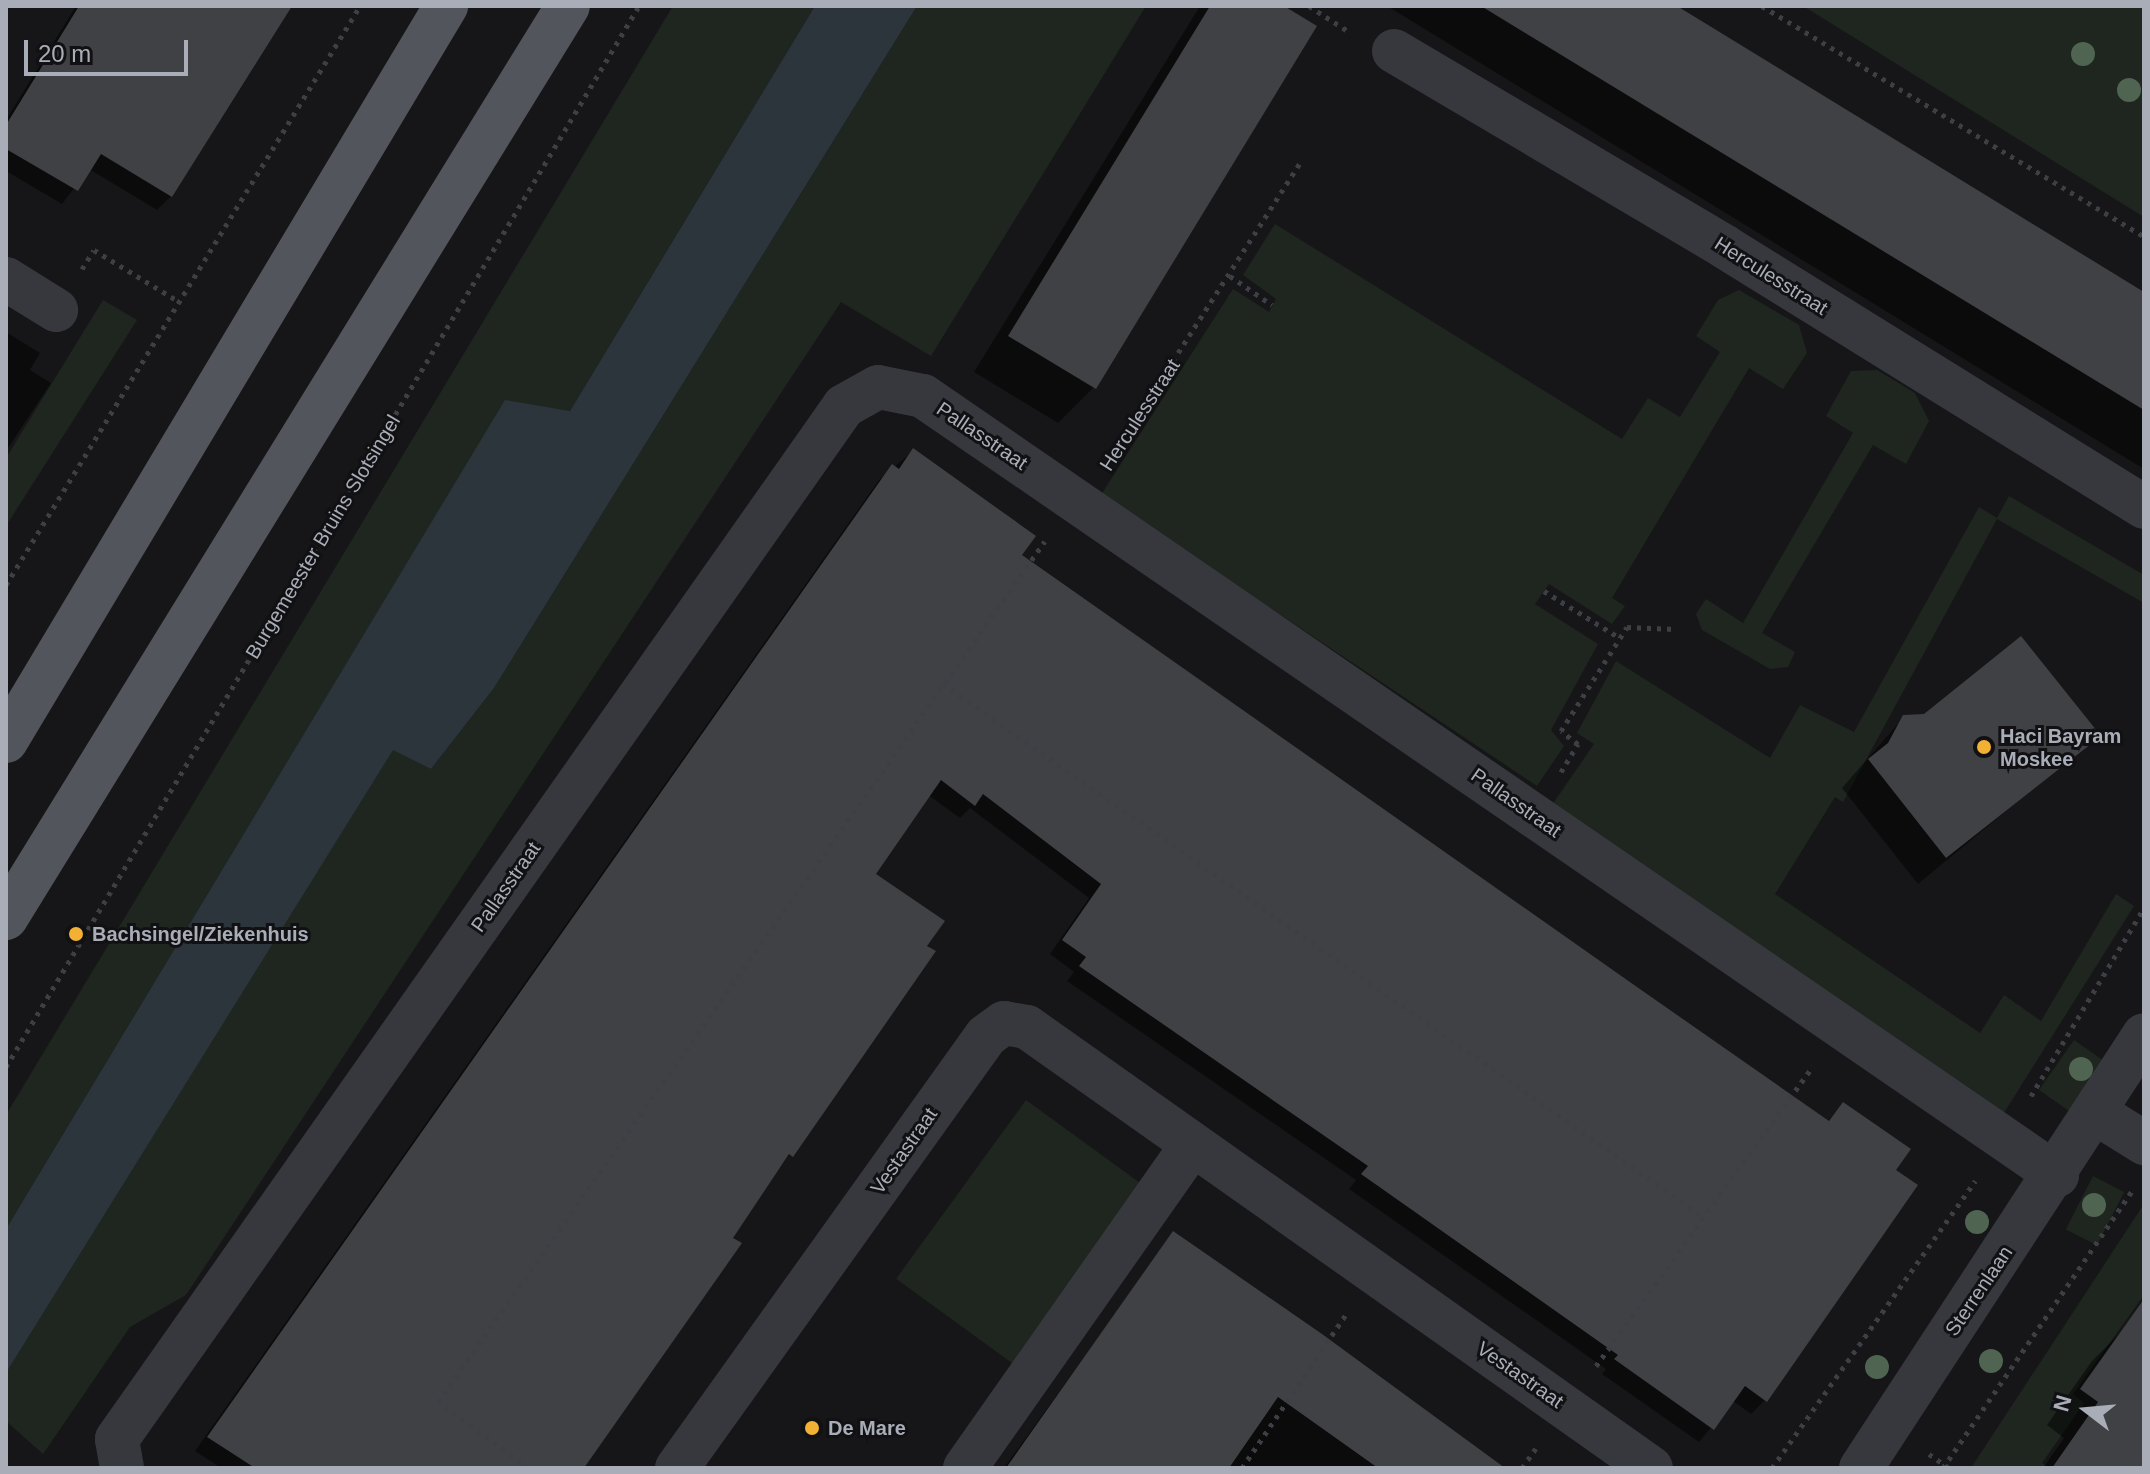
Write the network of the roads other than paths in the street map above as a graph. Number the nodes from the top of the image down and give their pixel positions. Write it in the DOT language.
graph roads {
  1 [pos="446,6"];
  2 [pos="568,6"];
  3 [pos="1394,51"];
  4 [pos="6,279"];
  5 [pos="56,310"];
  6 [pos="2144,507"];
  7 [pos="6,741"];
  8 [pos="6,918"];
  9 [pos="2144,1035"];
  10 [pos="2096,1113"];
  11 [pos="1192,1145"];
  12 [pos="2140,1164"];
  13 [pos="2057,1175"];
  14 [pos="122,1468"];
  15 [pos="677,1468"];
  16 [pos="965,1468"];
  17 [pos="1651,1468"];
  18 [pos="1861,1468"];
  1 -- 7 [label="main road"];
  2 -- 8 [label="main road"];
  3 -- 6 [label="street, Herculesstraat"];
  4 -- 5 [label="street"];
  9 -- 10 [label="street, Sterrenlaan"];
  10 -- 12 [label="street"];
  10 -- 13 [label="street, Sterrenlaan"];
  11 -- 15 [label="street, Vestastraat"];
  11 -- 16 [label="street"];
  11 -- 17 [label="street, Vestastraat"];
  13 -- 14 [label="street, Pallasstraat"];
  13 -- 18 [label="street, Sterrenlaan"];
}
